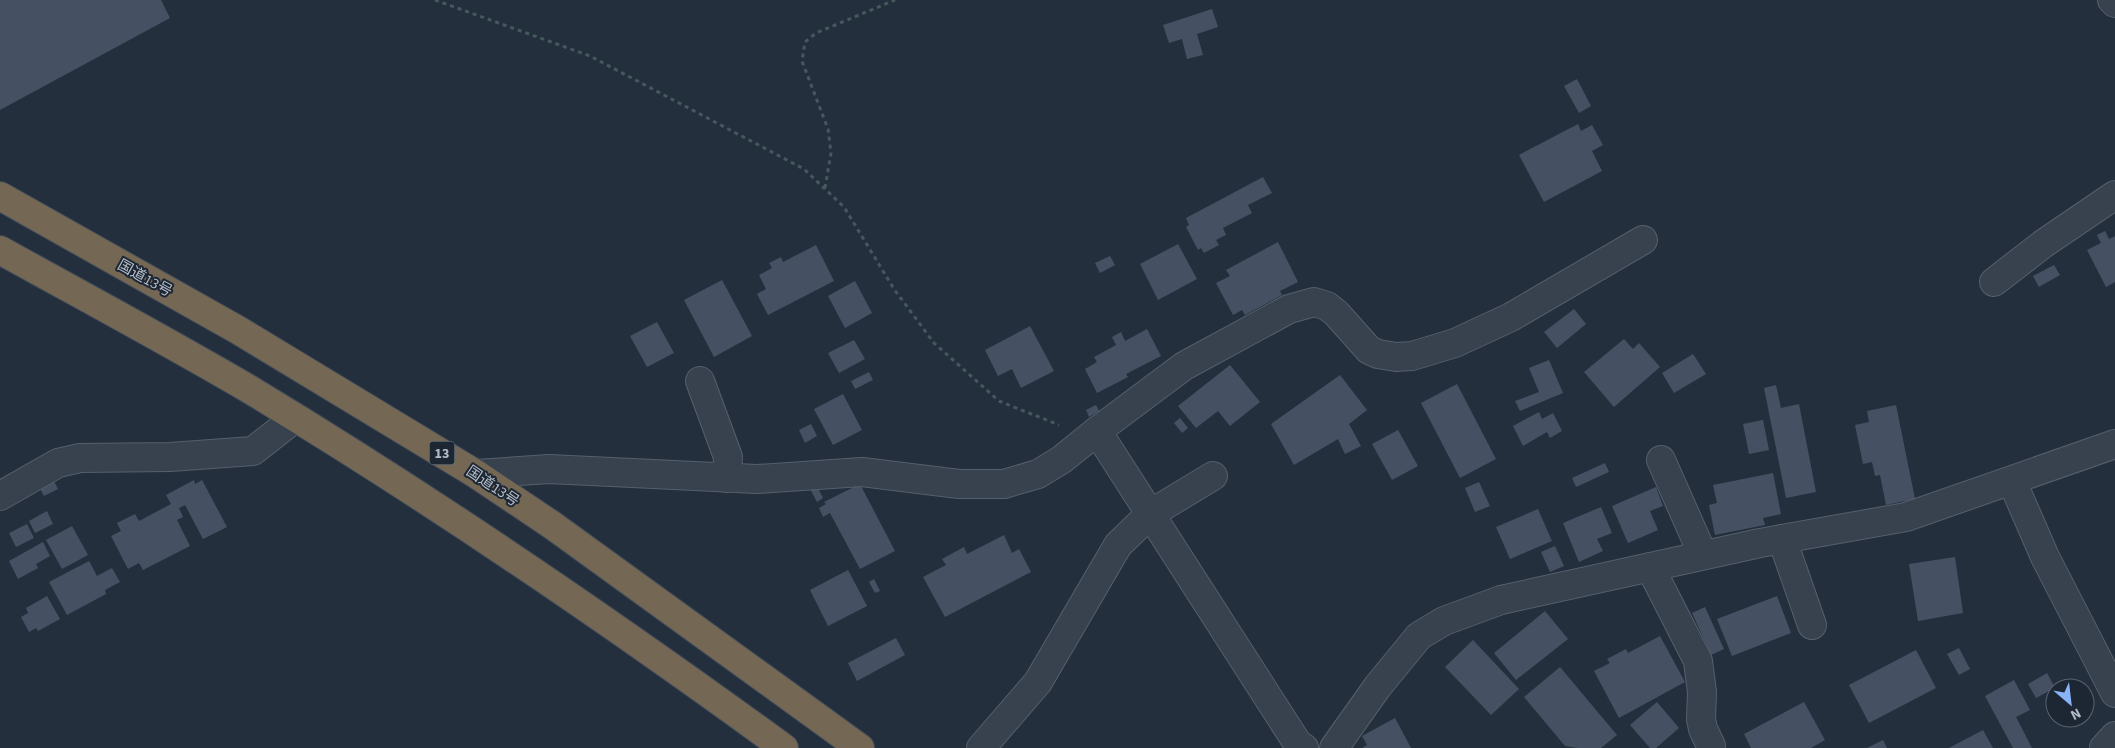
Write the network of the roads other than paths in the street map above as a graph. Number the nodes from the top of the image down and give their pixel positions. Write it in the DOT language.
graph roads {
  1 [pos="2112,0"];
  2 [pos="2115,3"];
  3 [pos="2115,195"];
  4 [pos="0,196"];
  5 [pos="1643,240"];
  6 [pos="0,250"];
  7 [pos="1994,282"];
  8 [pos="700,381"];
  9 [pos="295,418"];
  10 [pos="1097,431"];
  11 [pos="2115,444"];
  12 [pos="1661,460"];
  13 [pos="476,474"];
  14 [pos="1213,476"];
  15 [pos="728,478"];
  16 [pos="2012,481"];
  17 [pos="0,496"];
  18 [pos="1150,514"];
  19 [pos="1782,539"];
  20 [pos="1703,555"];
  21 [pos="1650,567"];
  22 [pos="1812,625"];
  23 [pos="2115,693"];
  24 [pos="2115,736"];
  25 [pos="1711,746"];
  26 [pos="784,748"];
  27 [pos="860,748"];
  28 [pos="980,748"];
  29 [pos="1304,748"];
  30 [pos="1334,748"];
  31 [pos="2104,748"];
  1 -- 2 [label="street"];
  3 -- 7 [label="street"];
  4 -- 13 [label="highway, 国道13号 / 13"];
  5 -- 10 [label="street"];
  6 -- 9 [label="highway"];
  8 -- 15 [label="street"];
  9 -- 17 [label="street"];
  9 -- 26 [label="highway"];
  10 -- 15 [label="street"];
  10 -- 18 [label="street"];
  11 -- 16 [label="street"];
  12 -- 20 [label="street"];
  13 -- 15 [label="street"];
  13 -- 27 [label="highway, 国道13号 / 13"];
  14 -- 18 [label="street"];
  16 -- 19 [label="street"];
  16 -- 23 [label="street"];
  18 -- 28 [label="street"];
  18 -- 29 [label="street"];
  19 -- 20 [label="street"];
  19 -- 22 [label="street"];
  20 -- 21 [label="street"];
  21 -- 25 [label="street"];
  21 -- 30 [label="street"];
  24 -- 31 [label="street"];
}
